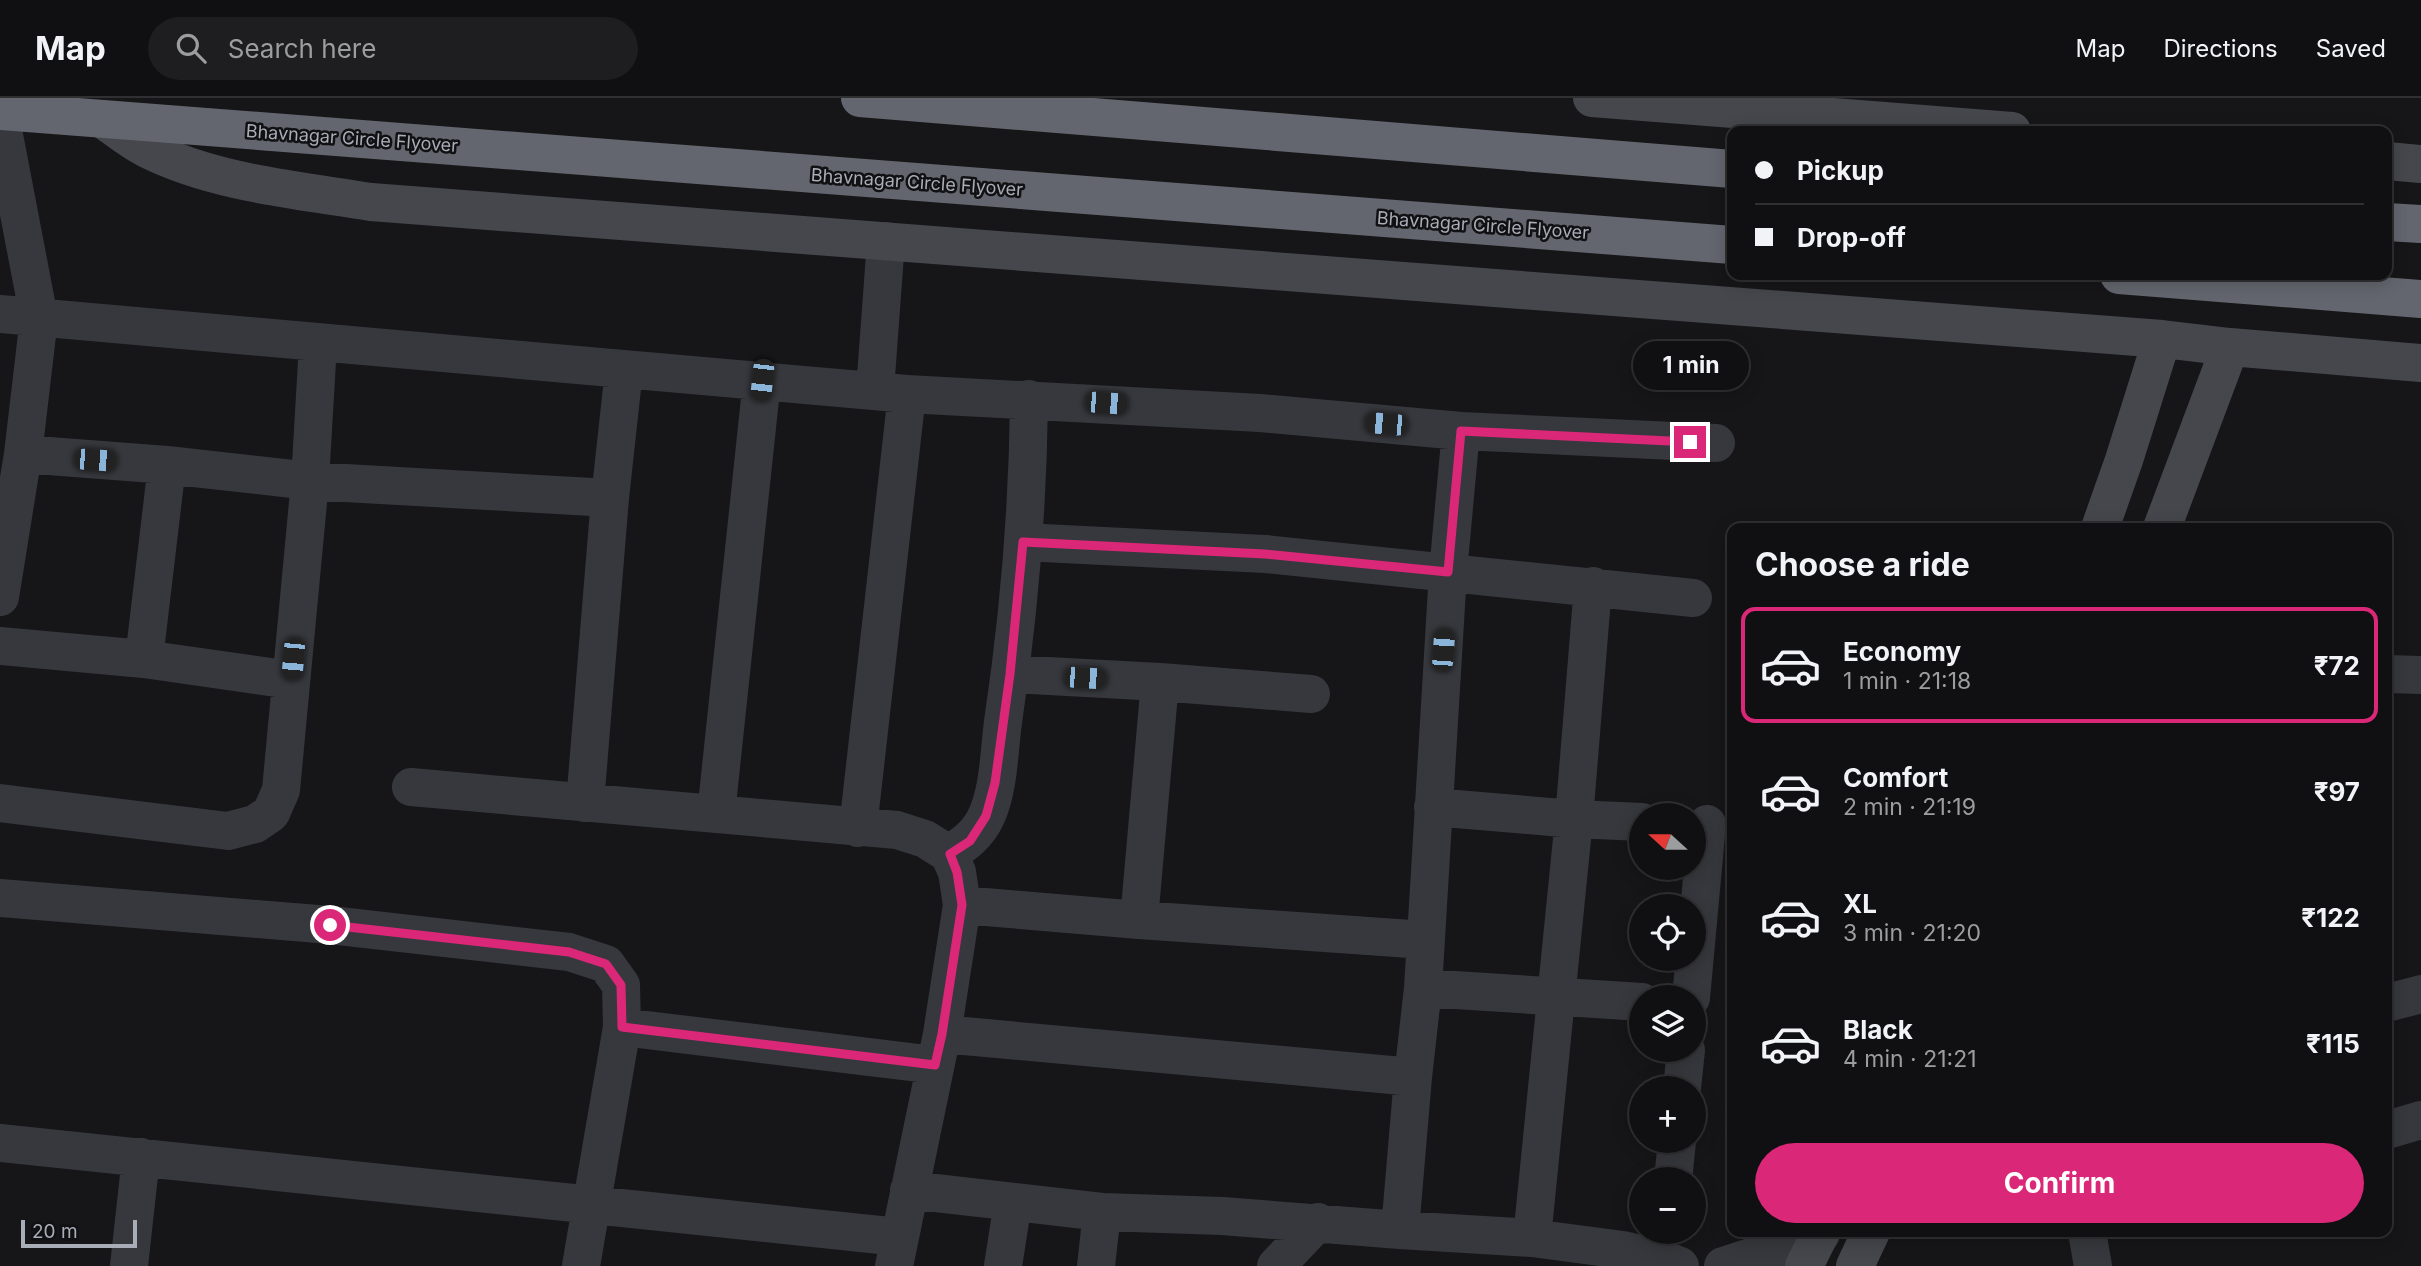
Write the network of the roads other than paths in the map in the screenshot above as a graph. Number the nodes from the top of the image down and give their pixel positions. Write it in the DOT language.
graph roads {
  1 [pos="860,98"];
  2 [pos="1592,98"];
  3 [pos="0,112"];
  4 [pos="102,119"];
  5 [pos="1948,126"];
  6 [pos="2392,161"];
  7 [pos="2421,164"];
  8 [pos="1727,169"];
  9 [pos="2392,222"];
  10 [pos="2421,224"];
  11 [pos="886,241"];
  12 [pos="1727,245"];
  13 [pos="2182,280"];
  14 [pos="2421,299"];
  15 [pos="0,314"];
  16 [pos="39,318"];
  17 [pos="2162,339"];
  18 [pos="318,344"];
  19 [pos="2230,347"];
  20 [pos="2421,363"];
  21 [pos="624,370"];
  22 [pos="762,380"];
  23 [pos="891,392"];
  24 [pos="1029,399"];
  25 [pos="1461,431"];
  26 [pos="1716,443"];
  27 [pos="23,454"];
  28 [pos="167,465"];
  29 [pos="310,481"];
  30 [pos="610,499"];
  31 [pos="2102,523"];
  32 [pos="2164,523"];
  33 [pos="1023,542"];
  34 [pos="1448,572"];
  35 [pos="1593,586"];
  36 [pos="0,597"];
  37 [pos="1693,598"];
  38 [pos="0,646"];
  39 [pos="144,659"];
  40 [pos="1010,674"];
  41 [pos="2392,674"];
  42 [pos="2421,675"];
  43 [pos="291,680"];
  44 [pos="1160,682"];
  45 [pos="1311,694"];
  46 [pos="411,787"];
  47 [pos="0,803"];
  48 [pos="584,803"];
  49 [pos="1433,807"];
  50 [pos="716,814"];
  51 [pos="1574,819"];
  52 [pos="1629,821"];
  53 [pos="1711,824"];
  54 [pos="858,828"];
  55 [pos="950,854"];
  56 [pos="0,898"];
  57 [pos="962,905"];
  58 [pos="1139,920"];
  59 [pos="1425,940"];
  60 [pos="1692,985"];
  61 [pos="1423,988"];
  62 [pos="2421,994"];
  63 [pos="1556,997"];
  64 [pos="1629,1001"];
  65 [pos="2392,1002"];
  66 [pos="622,1027"];
  67 [pos="939,1049"];
  68 [pos="1413,1077"];
  69 [pos="2421,1120"];
  70 [pos="2392,1129"];
  71 [pos="0,1143"];
  72 [pos="141,1157"];
  73 [pos="909,1189"];
  74 [pos="1013,1202"];
  75 [pos="591,1203"];
  76 [pos="1102,1212"];
  77 [pos="1318,1222"];
  78 [pos="1400,1230"];
  79 [pos="1869,1237"];
  80 [pos="2088,1237"];
  81 [pos="1532,1238"];
  82 [pos="1815,1244"];
  83 [pos="896,1252"];
  84 [pos="1671,1253"];
  85 [pos="129,1266"];
  86 [pos="582,1266"];
  87 [pos="1003,1266"];
  88 [pos="1096,1266"];
  89 [pos="1276,1266"];
  90 [pos="1723,1266"];
  91 [pos="1855,1266"];
  92 [pos="2093,1266"];
  1 -- 8 [label="highway"];
  2 -- 5 [label="street"];
  3 -- 4 [label="highway, Bhavnagar Circle Flyover"];
  3 -- 16 [label="street"];
  4 -- 11 [label="street"];
  4 -- 12 [label="highway, Bhavnagar Circle Flyover"];
  6 -- 7 [label="street"];
  9 -- 10 [label="highway"];
  11 -- 17 [label="street"];
  11 -- 23 [label="street"];
  13 -- 14 [label="highway"];
  15 -- 16 [label="street"];
  16 -- 18 [label="street"];
  16 -- 27 [label="street"];
  17 -- 19 [label="street"];
  17 -- 31 [label="street"];
  18 -- 21 [label="street"];
  18 -- 29 [label="street"];
  19 -- 20 [label="street"];
  19 -- 32 [label="street"];
  21 -- 22 [label="street"];
  21 -- 30 [label="street"];
  22 -- 23 [label="street"];
  22 -- 50 [label="street"];
  23 -- 24 [label="street"];
  23 -- 54 [label="street"];
  24 -- 25 [label="street"];
  24 -- 33 [label="street"];
  25 -- 26 [label="street"];
  25 -- 34 [label="street"];
  27 -- 28 [label="street"];
  27 -- 36 [label="street"];
  28 -- 29 [label="street"];
  28 -- 39 [label="street"];
  29 -- 30 [label="street"];
  29 -- 43 [label="street"];
  30 -- 48 [label="street"];
  33 -- 34 [label="street"];
  33 -- 40 [label="street"];
  34 -- 35 [label="street"];
  34 -- 49 [label="street"];
  35 -- 37 [label="street"];
  35 -- 51 [label="street"];
  38 -- 39 [label="street"];
  39 -- 43 [label="street"];
  40 -- 44 [label="street"];
  40 -- 55 [label="street"];
  41 -- 42 [label="street"];
  43 -- 47 [label="street"];
  44 -- 45 [label="street"];
  44 -- 58 [label="street"];
  46 -- 48 [label="street"];
  48 -- 50 [label="street"];
  49 -- 51 [label="street"];
  49 -- 59 [label="street"];
  50 -- 54 [label="street"];
  51 -- 52 [label="street"];
  51 -- 63 [label="street"];
  53 -- 60 [label="street"];
  54 -- 55 [label="street"];
  55 -- 57 [label="street"];
  56 -- 66 [label="street"];
  57 -- 58 [label="street"];
  57 -- 67 [label="street"];
  58 -- 59 [label="street"];
  59 -- 61 [label="street"];
  61 -- 63 [label="street"];
  61 -- 68 [label="street"];
  62 -- 65 [label="street"];
  63 -- 64 [label="street"];
  63 -- 81 [label="street"];
  66 -- 67 [label="street"];
  66 -- 75 [label="street"];
  67 -- 68 [label="street"];
  67 -- 73 [label="street"];
  68 -- 78 [label="street"];
  69 -- 70 [label="street"];
  71 -- 72 [label="street"];
  72 -- 75 [label="street"];
  72 -- 85 [label="street"];
  73 -- 74 [label="street"];
  73 -- 83 [label="street"];
  74 -- 76 [label="street"];
  74 -- 87 [label="street"];
  75 -- 83 [label="street"];
  75 -- 86 [label="street"];
  76 -- 77 [label="street"];
  76 -- 88 [label="street"];
  77 -- 78 [label="street"];
  77 -- 89 [label="street"];
  78 -- 81 [label="street"];
  79 -- 91 [label="street"];
  80 -- 92 [label="street"];
  81 -- 84 [label="street"];
  82 -- 90 [label="street"];
}
